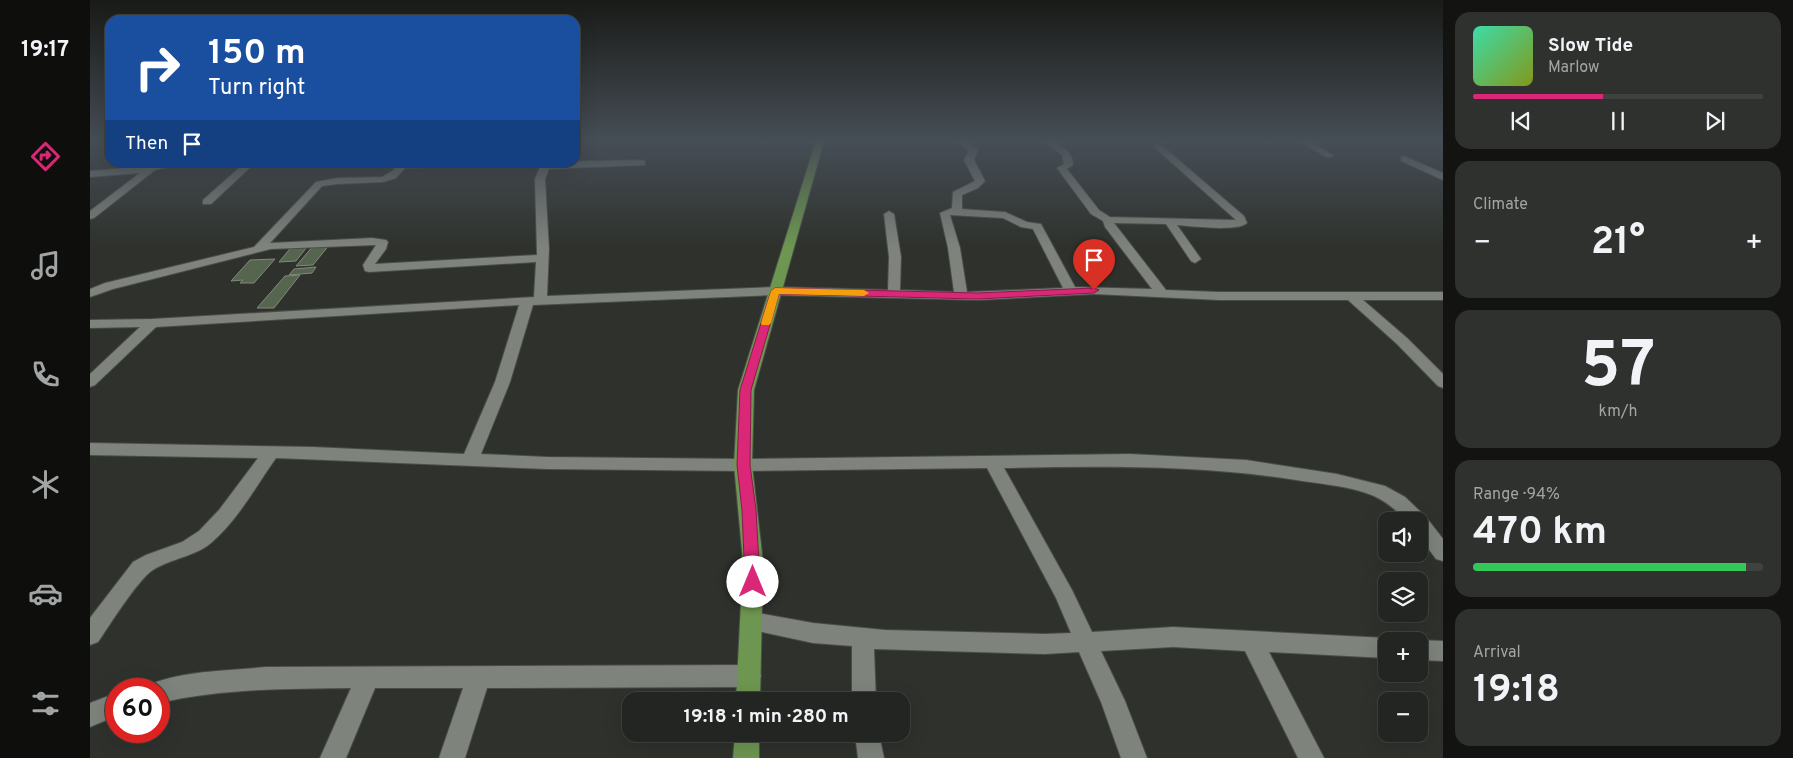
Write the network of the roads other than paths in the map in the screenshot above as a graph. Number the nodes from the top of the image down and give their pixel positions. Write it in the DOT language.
graph roads {
  1 [pos="141,176"];
  2 [pos="236,176"];
  3 [pos="391,176"];
  4 [pos="543,176"];
  5 [pos="809,176"];
  6 [pos="978,176"];
  7 [pos="1068,176"];
  8 [pos="1191,176"];
  9 [pos="207,202"];
  10 [pos="951,212"];
  11 [pos="889,214"];
  12 [pos="90,216"];
  13 [pos="1108,220"];
  14 [pos="1169,221"];
  15 [pos="259,248"];
  16 [pos="542,258"];
  17 [pos="1195,258"];
  18 [pos="1070,290"];
  19 [pos="775,291"];
  20 [pos="90,293"];
  21 [pos="1162,293"];
  22 [pos="894,294"];
  23 [pos="961,296"];
  24 [pos="1350,296"];
  25 [pos="1443,296"];
  26 [pos="533,301"];
  27 [pos="152,323"];
  28 [pos="90,324"];
  29 [pos="90,382"];
  30 [pos="1443,383"];
  31 [pos="98,450"];
  32 [pos="271,452"];
  33 [pos="470,460"];
  34 [pos="992,461"];
  35 [pos="90,463"];
  36 [pos="744,465"];
  37 [pos="1408,512"];
  38 [pos="1428,534"];
  39 [pos="1443,553"];
  40 [pos="752,622"];
  41 [pos="90,635"];
  42 [pos="862,638"];
  43 [pos="1252,641"];
  44 [pos="1087,642"];
  45 [pos="1378,648"];
  46 [pos="1428,650"];
  47 [pos="1443,651"];
  48 [pos="749,676"];
  49 [pos="478,678"];
  50 [pos="367,679"];
  51 [pos="170,689"];
  52 [pos="748,692"];
  53 [pos="864,692"];
  54 [pos="105,709"];
  55 [pos="90,715"];
  56 [pos="747,742"];
  57 [pos="868,742"];
  58 [pos="332,758"];
  59 [pos="452,758"];
  60 [pos="746,758"];
  61 [pos="871,758"];
  62 [pos="1134,758"];
  63 [pos="1311,758"];
  1 -- 12 [label="street"];
  2 -- 9 [label="street"];
  3 -- 15 [label="street"];
  4 -- 16 [label="street"];
  5 -- 19 [label="main road"];
  6 -- 10 [label="street"];
  7 -- 13 [label="street"];
  8 -- 14 [label="street"];
  10 -- 18 [label="street"];
  10 -- 23 [label="street"];
  11 -- 22 [label="street"];
  13 -- 14 [label="street"];
  13 -- 21 [label="street"];
  14 -- 17 [label="street"];
  15 -- 16 [label="street"];
  15 -- 20 [label="street"];
  16 -- 26 [label="street"];
  18 -- 21 [label="street"];
  18 -- 23 [label="street"];
  19 -- 22 [label="street"];
  19 -- 26 [label="street"];
  19 -- 36 [label="main road"];
  21 -- 24 [label="street"];
  22 -- 23 [label="street"];
  24 -- 25 [label="street"];
  24 -- 30 [label="street"];
  26 -- 27 [label="street"];
  26 -- 33 [label="street"];
  27 -- 28 [label="street"];
  27 -- 29 [label="street"];
  31 -- 32 [label="street"];
  31 -- 35 [label="street"];
  32 -- 33 [label="street"];
  32 -- 41 [label="street"];
  33 -- 36 [label="street"];
  34 -- 36 [label="street"];
  34 -- 37 [label="street"];
  34 -- 44 [label="street"];
  36 -- 40 [label="main road"];
  38 -- 39 [label="street"];
  40 -- 42 [label="street"];
  40 -- 48 [label="main road"];
  42 -- 44 [label="street"];
  42 -- 53 [label="street"];
  43 -- 44 [label="street"];
  43 -- 45 [label="street"];
  43 -- 63 [label="street"];
  44 -- 62 [label="street"];
  46 -- 47 [label="street"];
  48 -- 49 [label="street"];
  48 -- 52 [label="main road"];
  49 -- 50 [label="street"];
  49 -- 59 [label="street"];
  50 -- 51 [label="street"];
  50 -- 58 [label="street"];
  54 -- 55 [label="street"];
  56 -- 60 [label="main road"];
  57 -- 61 [label="street"];
}
